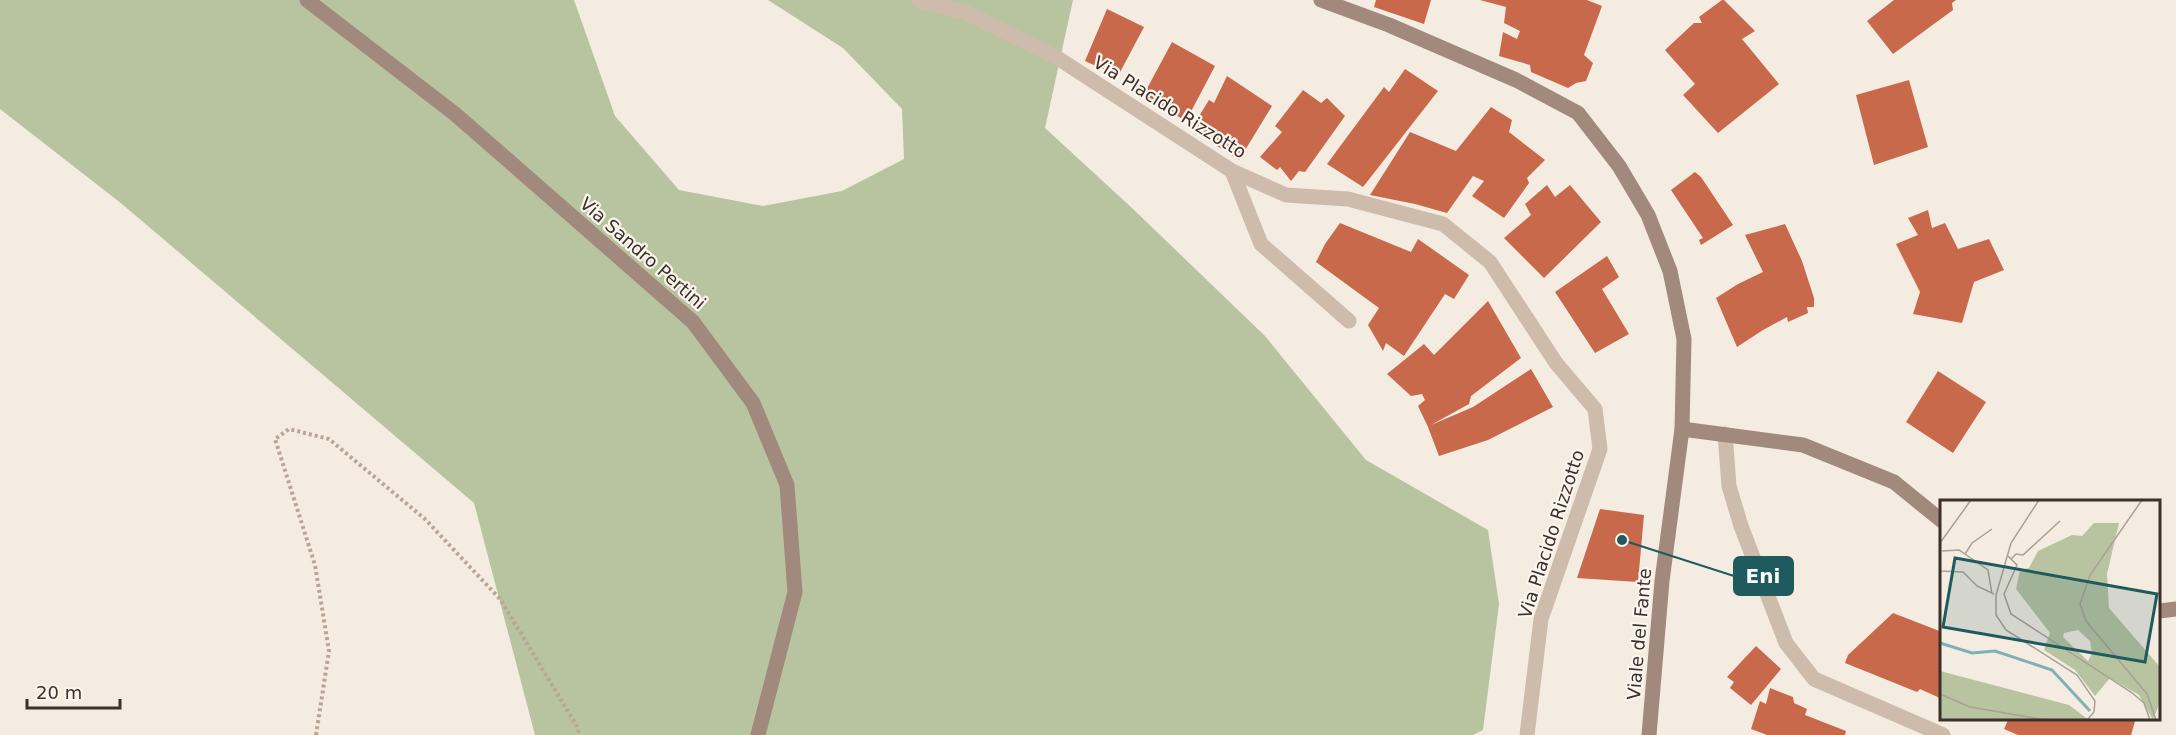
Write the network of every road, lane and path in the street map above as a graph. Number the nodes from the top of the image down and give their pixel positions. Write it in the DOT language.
graph roads {
  1 [pos="307,0"];
  2 [pos="918,0"];
  3 [pos="1321,0"];
  4 [pos="1232,171"];
  5 [pos="1349,321"];
  6 [pos="1682,429"];
  7 [pos="1725,434"];
  8 [pos="1940,519"];
  9 [pos="2176,609"];
  10 [pos="2161,611"];
  11 [pos="316,735"];
  12 [pos="579,735"];
  13 [pos="758,735"];
  14 [pos="1527,735"];
  15 [pos="1649,735"];
  16 [pos="1943,735"];
  1 -- 13 [label="street, Via Sandro Pertini"];
  2 -- 4 [label="street, Via Placido Rizzotto"];
  3 -- 6 [label="street, Viale del Fante"];
  4 -- 5 [label="street"];
  4 -- 14 [label="street, Via Placido Rizzotto"];
  6 -- 7 [label="street"];
  6 -- 15 [label="street, Viale del Fante"];
  7 -- 8 [label="street"];
  7 -- 16 [label="street"];
  9 -- 10 [label="street"];
  11 -- 12 [label="path"];
}
